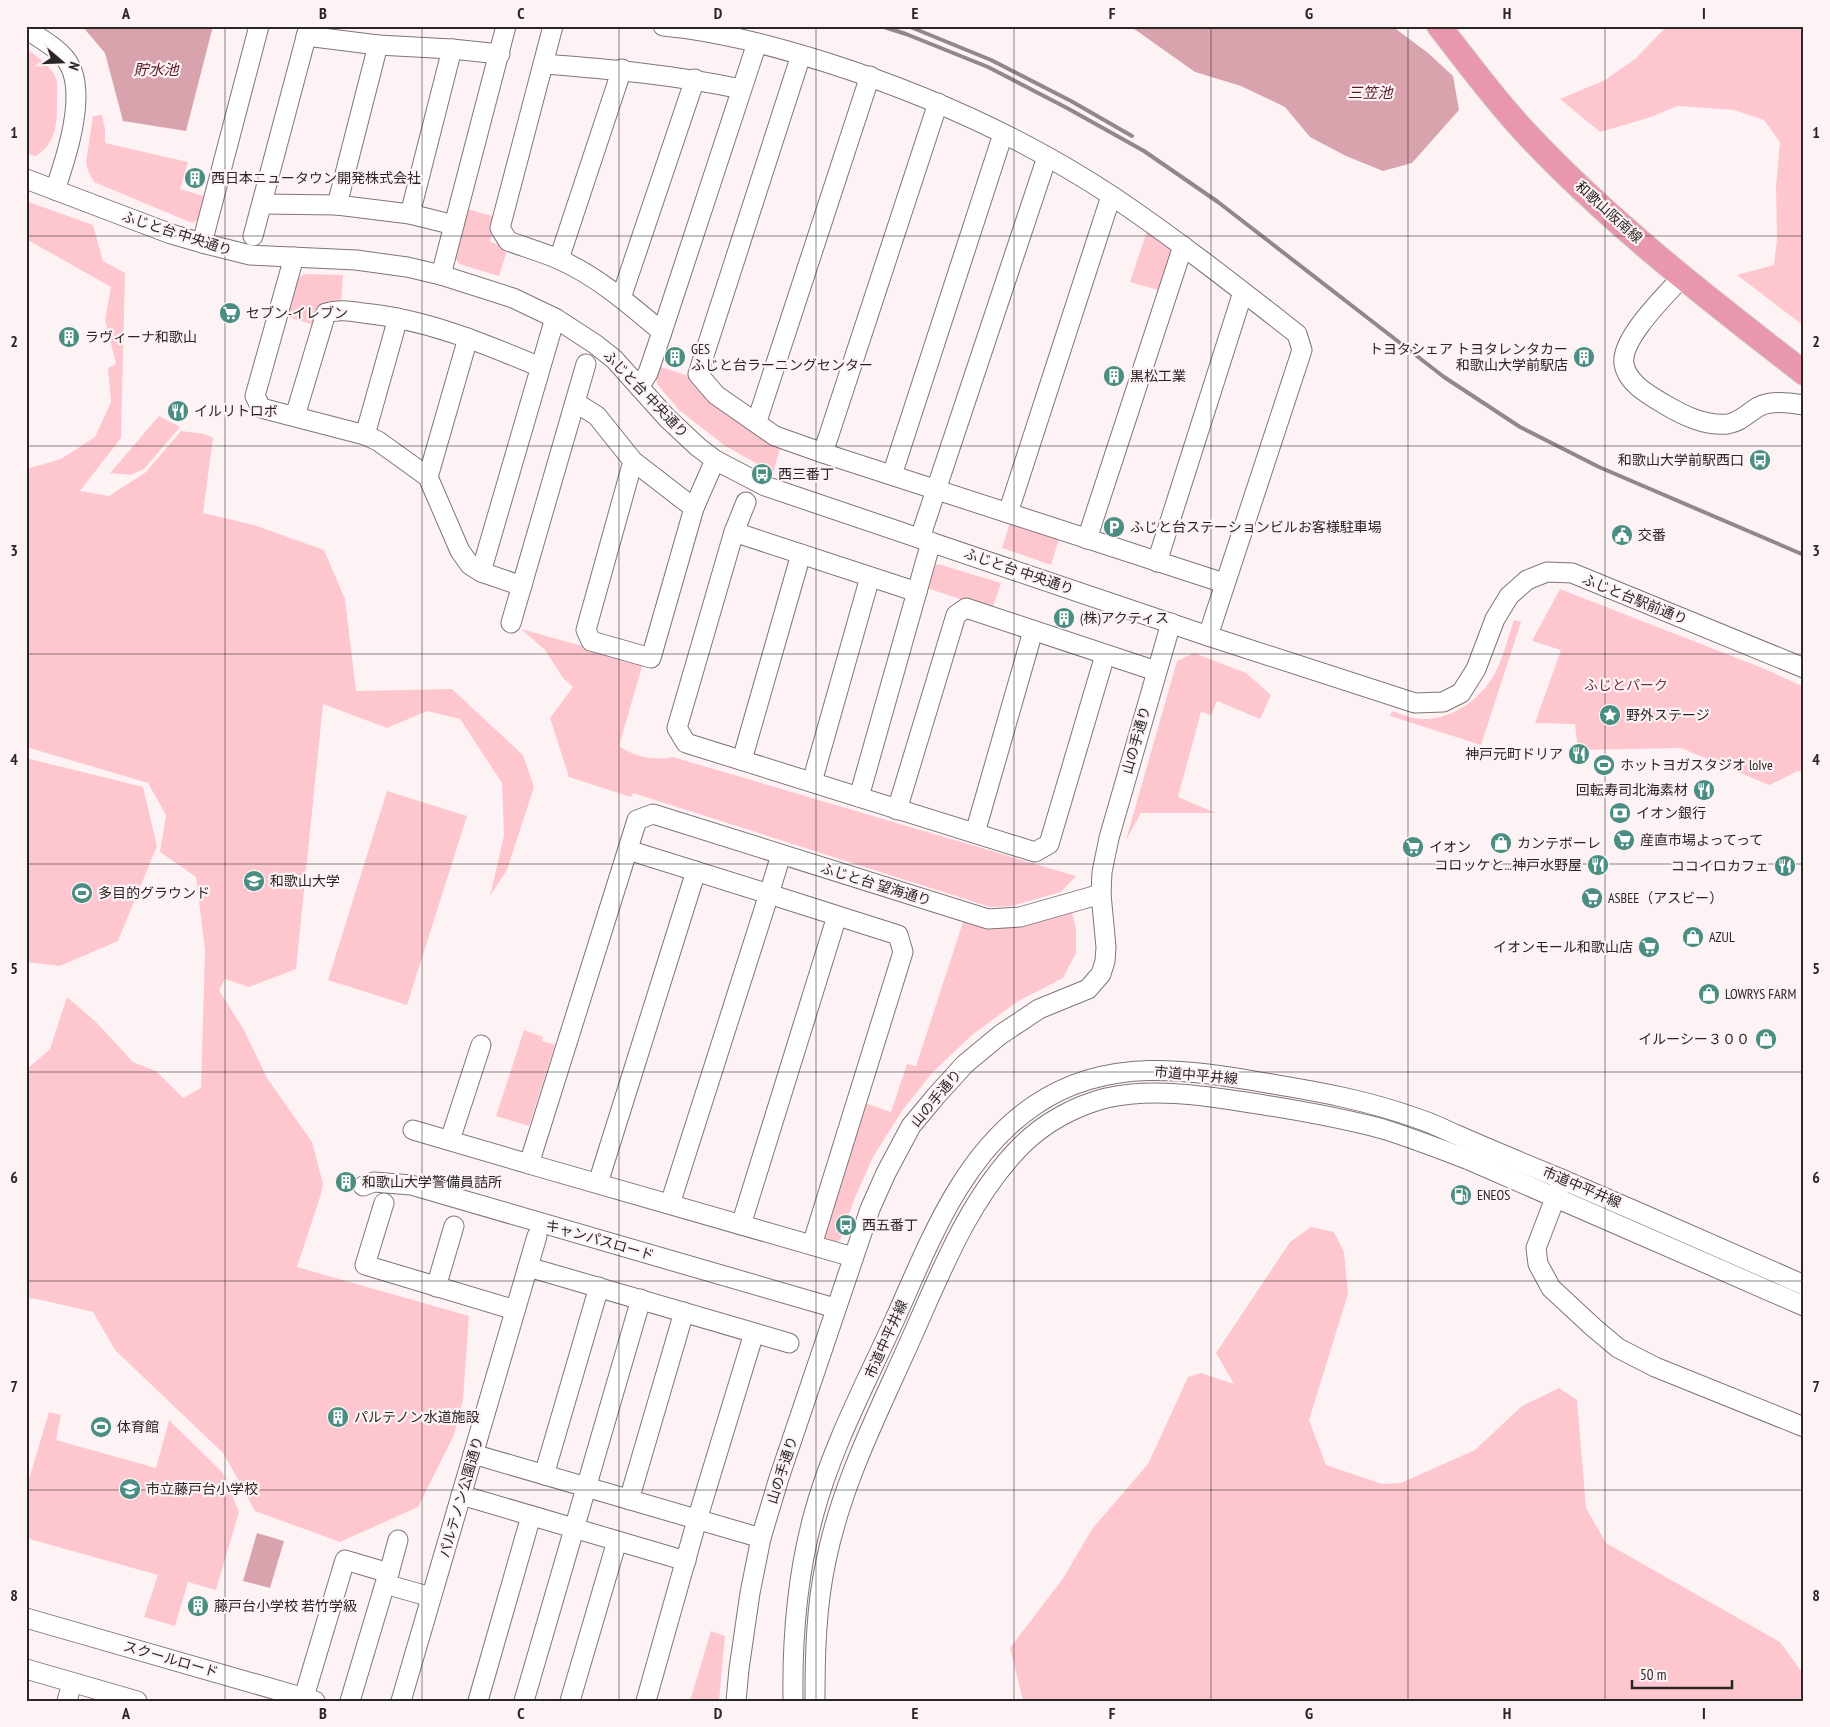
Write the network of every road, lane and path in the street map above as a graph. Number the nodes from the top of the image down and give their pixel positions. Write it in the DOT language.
graph roads {
  1 [pos="259,26"];
  2 [pos="506,26"];
  3 [pos="554,26"];
  4 [pos="664,26"];
  5 [pos="1439,26"];
  6 [pos="26,29"];
  7 [pos="307,31"];
  8 [pos="756,43"];
  9 [pos="378,45"];
  10 [pos="452,49"];
  11 [pos="500,54"];
  12 [pos="801,55"];
  13 [pos="544,64"];
  14 [pos="622,70"];
  15 [pos="870,76"];
  16 [pos="695,79"];
  17 [pos="741,89"];
  18 [pos="938,103"];
  19 [pos="1003,134"];
  20 [pos="1048,157"];
  21 [pos="26,179"];
  22 [pos="55,190"];
  23 [pos="1111,196"];
  24 [pos="262,204"];
  25 [pos="338,205"];
  26 [pos="410,214"];
  27 [pos="454,225"];
  28 [pos="253,236"];
  29 [pos="202,243"];
  30 [pos="1183,246"];
  31 [pos="294,257"];
  32 [pos="559,259"];
  33 [pos="441,275"];
  34 [pos="1682,277"];
  35 [pos="1243,292"];
  36 [pos="621,298"];
  37 [pos="398,318"];
  38 [pos="555,318"];
  39 [pos="662,332"];
  40 [pos="468,338"];
  41 [pos="586,364"];
  42 [pos="540,367"];
  43 [pos="1804,373"];
  44 [pos="639,387"];
  45 [pos="575,402"];
  46 [pos="1804,406"];
  47 [pos="295,416"];
  48 [pos="756,421"];
  49 [pos="365,435"];
  50 [pos="822,453"];
  51 [pos="716,460"];
  52 [pos="634,461"];
  53 [pos="892,475"];
  54 [pos="428,477"];
  55 [pos="936,490"];
  56 [pos="746,502"];
  57 [pos="694,508"];
  58 [pos="1008,513"];
  59 [pos="734,532"];
  60 [pos="1087,538"];
  61 [pos="926,540"];
  62 [pos="801,554"];
  63 [pos="1158,562"];
  64 [pos="481,572"];
  65 [pos="870,578"];
  66 [pos="1224,583"];
  67 [pos="522,586"];
  68 [pos="916,592"];
  69 [pos="511,623"];
  70 [pos="1171,623"];
  71 [pos="1033,631"];
  72 [pos="1208,636"];
  73 [pos="1105,655"];
  74 [pos="1804,668"];
  75 [pos="1156,671"];
  76 [pos="742,760"];
  77 [pos="812,782"];
  78 [pos="859,797"];
  79 [pos="897,810"];
  80 [pos="975,833"];
  81 [pos="628,850"];
  82 [pos="781,855"];
  83 [pos="696,871"];
  84 [pos="769,894"];
  85 [pos="1100,894"];
  86 [pos="837,916"];
  87 [pos="481,1045"];
  88 [pos="413,1130"];
  89 [pos="450,1140"];
  90 [pos="529,1164"];
  91 [pos="1563,1180"];
  92 [pos="598,1183"];
  93 [pos="363,1186"];
  94 [pos="1555,1198"];
  95 [pos="384,1203"];
  96 [pos="670,1204"];
  97 [pos="741,1225"];
  98 [pos="454,1226"];
  99 [pos="537,1236"];
  100 [pos="812,1245"];
  101 [pos="853,1257"];
  102 [pos="528,1267"];
  103 [pos="1804,1285"];
  104 [pos="436,1287"];
  105 [pos="598,1287"];
  106 [pos="641,1299"];
  107 [pos="1804,1306"];
  108 [pos="835,1308"];
  109 [pos="515,1310"];
  110 [pos="684,1312"];
  111 [pos="754,1333"];
  112 [pos="789,1343"];
  113 [pos="1804,1427"];
  114 [pos="473,1454"];
  115 [pos="544,1475"];
  116 [pos="586,1487"];
  117 [pos="461,1495"];
  118 [pos="629,1500"];
  119 [pos="531,1516"];
  120 [pos="698,1520"];
  121 [pos="574,1529"];
  122 [pos="760,1538"];
  123 [pos="398,1540"];
  124 [pos="617,1542"];
  125 [pos="686,1561"];
  126 [pos="387,1578"];
  127 [pos="431,1597"];
  128 [pos="26,1618"];
  129 [pos="26,1669"];
  130 [pos="70,1692"];
  131 [pos="310,1699"];
  132 [pos="137,1701"];
  133 [pos="350,1701"];
  134 [pos="401,1701"];
  135 [pos="478,1701"];
  136 [pos="524,1701"];
  137 [pos="570,1701"];
  138 [pos="646,1701"];
  139 [pos="736,1701"];
  140 [pos="793,1701"];
  141 [pos="815,1701"];
  1 -- 29 [label="street"];
  2 -- 11 [label="street"];
  3 -- 13 [label="street"];
  4 -- 8 [label="street"];
  5 -- 34 [label="main road, 和歌山阪南線"];
  6 -- 22 [label="street"];
  7 -- 9 [label="street"];
  7 -- 24 [label="street"];
  8 -- 12 [label="street"];
  8 -- 17 [label="street"];
  9 -- 10 [label="street"];
  9 -- 25 [label="street"];
  10 -- 11 [label="street"];
  10 -- 26 [label="street"];
  11 -- 27 [label="street"];
  12 -- 15 [label="street"];
  12 -- 48 [label="street"];
  13 -- 14 [label="street"];
  13 -- 32 [label="street"];
  14 -- 16 [label="street"];
  14 -- 32 [label="street"];
  15 -- 18 [label="street"];
  15 -- 48 [label="street"];
  16 -- 17 [label="street"];
  16 -- 36 [label="street"];
  17 -- 39 [label="street"];
  18 -- 19 [label="street"];
  18 -- 50 [label="street"];
  19 -- 20 [label="street"];
  19 -- 53 [label="street"];
  20 -- 23 [label="street"];
  20 -- 55 [label="street"];
  21 -- 22 [label="street, ふじと台 中央通り"];
  22 -- 29 [label="street, ふじと台 中央通り"];
  23 -- 30 [label="street"];
  23 -- 58 [label="street"];
  24 -- 25 [label="street"];
  24 -- 28 [label="street"];
  25 -- 26 [label="street"];
  26 -- 27 [label="street"];
  27 -- 33 [label="street"];
  29 -- 31 [label="street, ふじと台 中央通り"];
  30 -- 35 [label="street"];
  30 -- 60 [label="street"];
  31 -- 33 [label="street, ふじと台 中央通り"];
  31 -- 47 [label="street"];
  32 -- 36 [label="street"];
  33 -- 38 [label="street, ふじと台 中央通り"];
  34 -- 43 [label="main road, 和歌山阪南線"];
  34 -- 46 [label="street"];
  35 -- 63 [label="street"];
  35 -- 66 [label="street"];
  36 -- 39 [label="street"];
  37 -- 40 [label="street"];
  37 -- 47 [label="street"];
  37 -- 49 [label="street"];
  38 -- 42 [label="street"];
  38 -- 44 [label="street, ふじと台 中央通り"];
  39 -- 44 [label="street"];
  40 -- 42 [label="street"];
  40 -- 54 [label="street"];
  41 -- 45 [label="street"];
  42 -- 64 [label="street"];
  44 -- 51 [label="street, ふじと台 中央通り"];
  45 -- 52 [label="street"];
  45 -- 67 [label="street"];
  47 -- 49 [label="street"];
  48 -- 50 [label="street"];
  49 -- 54 [label="street"];
  50 -- 53 [label="street"];
  51 -- 57 [label="street"];
  51 -- 61 [label="street, ふじと台 中央通り"];
  52 -- 57 [label="street"];
  52 -- 57 [label="street"];
  53 -- 55 [label="street"];
  54 -- 64 [label="street"];
  55 -- 58 [label="street"];
  55 -- 61 [label="street"];
  56 -- 59 [label="street"];
  58 -- 60 [label="street"];
  59 -- 62 [label="street"];
  59 -- 76 [label="street"];
  60 -- 63 [label="street"];
  61 -- 68 [label="street"];
  61 -- 70 [label="street, ふじと台 中央通り"];
  62 -- 65 [label="street"];
  62 -- 76 [label="street"];
  63 -- 66 [label="street"];
  64 -- 67 [label="street"];
  65 -- 68 [label="street"];
  65 -- 77 [label="street"];
  66 -- 72 [label="street"];
  67 -- 69 [label="street"];
  68 -- 78 [label="street"];
  70 -- 72 [label="street"];
  70 -- 75 [label="street, 山の手通り"];
  71 -- 73 [label="street"];
  71 -- 79 [label="street"];
  71 -- 80 [label="street"];
  72 -- 74 [label="street, ふじと台駅前通り"];
  73 -- 75 [label="street"];
  73 -- 80 [label="street"];
  75 -- 85 [label="street, 山の手通り"];
  76 -- 77 [label="street"];
  77 -- 78 [label="street"];
  78 -- 79 [label="street"];
  79 -- 80 [label="street"];
  81 -- 82 [label="street, ふじと台 望海通り"];
  81 -- 83 [label="street"];
  81 -- 90 [label="street"];
  82 -- 84 [label="street"];
  82 -- 85 [label="street, ふじと台 望海通り"];
  83 -- 84 [label="street"];
  83 -- 92 [label="street"];
  84 -- 86 [label="street"];
  84 -- 96 [label="street"];
  85 -- 101 [label="street, 山の手通り"];
  86 -- 97 [label="street"];
  86 -- 100 [label="street"];
  87 -- 89 [label="street"];
  88 -- 89 [label="street"];
  89 -- 90 [label="street"];
  90 -- 92 [label="street"];
  91 -- 94 [label="street"];
  91 -- 103 [label="street, 市道中平井線"];
  91 -- 140 [label="street, 市道中平井線"];
  92 -- 96 [label="street"];
  93 -- 108 [label="street, キャンパスロード"];
  94 -- 107 [label="street, 市道中平井線"];
  94 -- 113 [label="street"];
  94 -- 141 [label="street, 市道中平井線"];
  95 -- 104 [label="street"];
  96 -- 97 [label="street"];
  97 -- 100 [label="street"];
  98 -- 104 [label="street"];
  99 -- 102 [label="street, パルテノン公園通り"];
  100 -- 101 [label="street"];
  101 -- 108 [label="street, 山の手通り"];
  102 -- 105 [label="street"];
  102 -- 109 [label="street, パルテノン公園通り"];
  104 -- 109 [label="street"];
  105 -- 106 [label="street"];
  105 -- 115 [label="street"];
  106 -- 110 [label="street"];
  106 -- 116 [label="street"];
  108 -- 122 [label="street, 山の手通り"];
  109 -- 114 [label="street, パルテノン公園通り"];
  110 -- 111 [label="street"];
  110 -- 118 [label="street"];
  111 -- 112 [label="street"];
  111 -- 120 [label="street"];
  114 -- 115 [label="street"];
  114 -- 117 [label="street, パルテノン公園通り"];
  115 -- 116 [label="street"];
  116 -- 118 [label="street"];
  116 -- 121 [label="street"];
  117 -- 119 [label="street"];
  117 -- 127 [label="street, パルテノン公園通り"];
  118 -- 120 [label="street"];
  119 -- 121 [label="street"];
  119 -- 135 [label="street"];
  120 -- 122 [label="street"];
  120 -- 125 [label="street"];
  121 -- 124 [label="street"];
  121 -- 136 [label="street"];
  122 -- 139 [label="street, 山の手通り"];
  123 -- 126 [label="street"];
  124 -- 125 [label="street"];
  124 -- 137 [label="street"];
  125 -- 138 [label="street"];
  126 -- 127 [label="street"];
  126 -- 131 [label="street"];
  126 -- 133 [label="street"];
  127 -- 134 [label="street, パルテノン公園通り"];
  128 -- 131 [label="street, スクールロード"];
  129 -- 130 [label="street"];
  130 -- 132 [label="street"];
}
